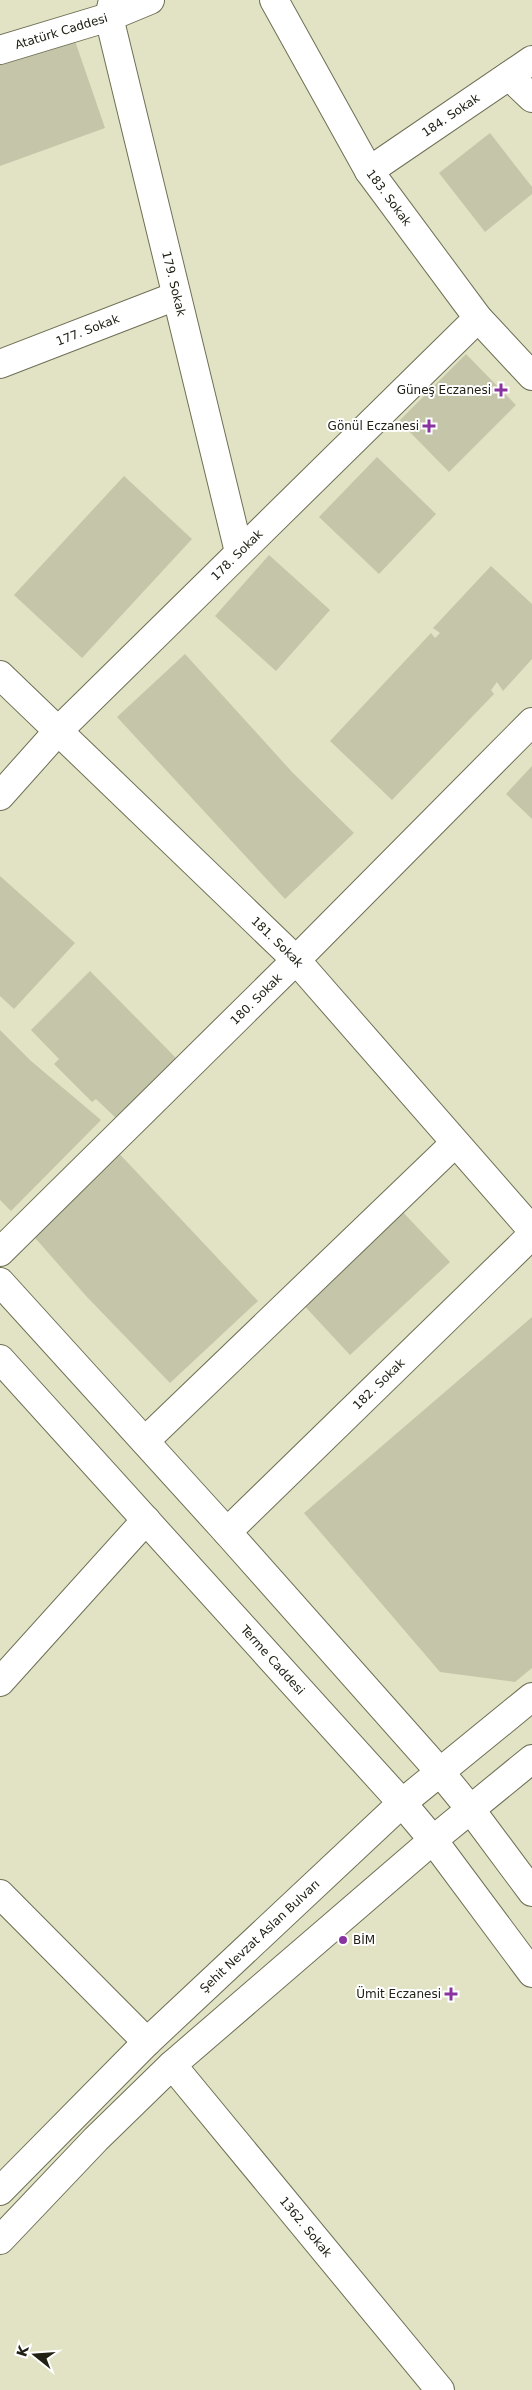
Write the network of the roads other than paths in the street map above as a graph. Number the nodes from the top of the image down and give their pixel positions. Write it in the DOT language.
graph roads {
  1 [pos="150,0"];
  2 [pos="274,0"];
  3 [pos="111,8"];
  4 [pos="0,50"];
  5 [pos="532,60"];
  6 [pos="509,76"];
  7 [pos="532,98"];
  8 [pos="369,171"];
  9 [pos="176,296"];
  10 [pos="478,318"];
  11 [pos="0,364"];
  12 [pos="532,376"];
  13 [pos="239,552"];
  14 [pos="0,674"];
  15 [pos="532,722"];
  16 [pos="58,731"];
  17 [pos="0,796"];
  18 [pos="296,960"];
  19 [pos="455,1143"];
  20 [pos="532,1230"];
  21 [pos="532,1235"];
  22 [pos="0,1252"];
  23 [pos="0,1282"];
  24 [pos="0,1359"];
  25 [pos="145,1441"];
  26 [pos="146,1520"];
  27 [pos="227,1532"];
  28 [pos="0,1682"];
  29 [pos="532,1697"];
  30 [pos="532,1760"];
  31 [pos="440,1772"];
  32 [pos="402,1803"];
  33 [pos="471,1810"];
  34 [pos="433,1840"];
  35 [pos="532,1892"];
  36 [pos="0,1894"];
  37 [pos="532,1973"];
  38 [pos="147,2042"];
  39 [pos="172,2065"];
  40 [pos="0,2191"];
  41 [pos="0,2240"];
  42 [pos="440,2390"];
  1 -- 3 [label="street, Atatürk Caddesi"];
  2 -- 8 [label="street, 183. Sokak"];
  3 -- 4 [label="street, Atatürk Caddesi"];
  3 -- 9 [label="street, 179. Sokak"];
  5 -- 6 [label="street, 184. Sokak"];
  6 -- 7 [label="street"];
  6 -- 8 [label="street, 184. Sokak"];
  8 -- 10 [label="street, 183. Sokak"];
  9 -- 11 [label="street, 177. Sokak"];
  9 -- 13 [label="street, 179. Sokak"];
  10 -- 12 [label="street, 183. Sokak"];
  10 -- 13 [label="street, 178. Sokak"];
  13 -- 16 [label="street, 178. Sokak"];
  14 -- 16 [label="street, 181. Sokak"];
  15 -- 18 [label="street, 180. Sokak"];
  16 -- 17 [label="street, 178. Sokak"];
  16 -- 18 [label="street, 181. Sokak"];
  18 -- 19 [label="street, 181. Sokak"];
  18 -- 22 [label="street, 180. Sokak"];
  19 -- 20 [label="street, 181. Sokak"];
  19 -- 25 [label="street"];
  21 -- 27 [label="street, 182. Sokak"];
  23 -- 25 [label="street"];
  24 -- 26 [label="street, Terme Caddesi"];
  25 -- 27 [label="street"];
  26 -- 28 [label="street"];
  26 -- 32 [label="street, Terme Caddesi"];
  27 -- 31 [label="street"];
  29 -- 31 [label="street, Şehit Nevzat Aslan Bulvarı"];
  30 -- 33 [label="street"];
  31 -- 32 [label="street, Şehit Nevzat Aslan Bulvarı"];
  31 -- 33 [label="street"];
  32 -- 34 [label="street, Terme Caddesi"];
  32 -- 38 [label="street, Şehit Nevzat Aslan Bulvarı"];
  33 -- 34 [label="street"];
  33 -- 35 [label="street"];
  34 -- 37 [label="street, Terme Caddesi"];
  34 -- 39 [label="street"];
  36 -- 38 [label="street"];
  38 -- 40 [label="street, Şehit Nevzat Aslan Bulvarı"];
  39 -- 41 [label="street"];
  39 -- 42 [label="street, 1362. Sokak"];
}
